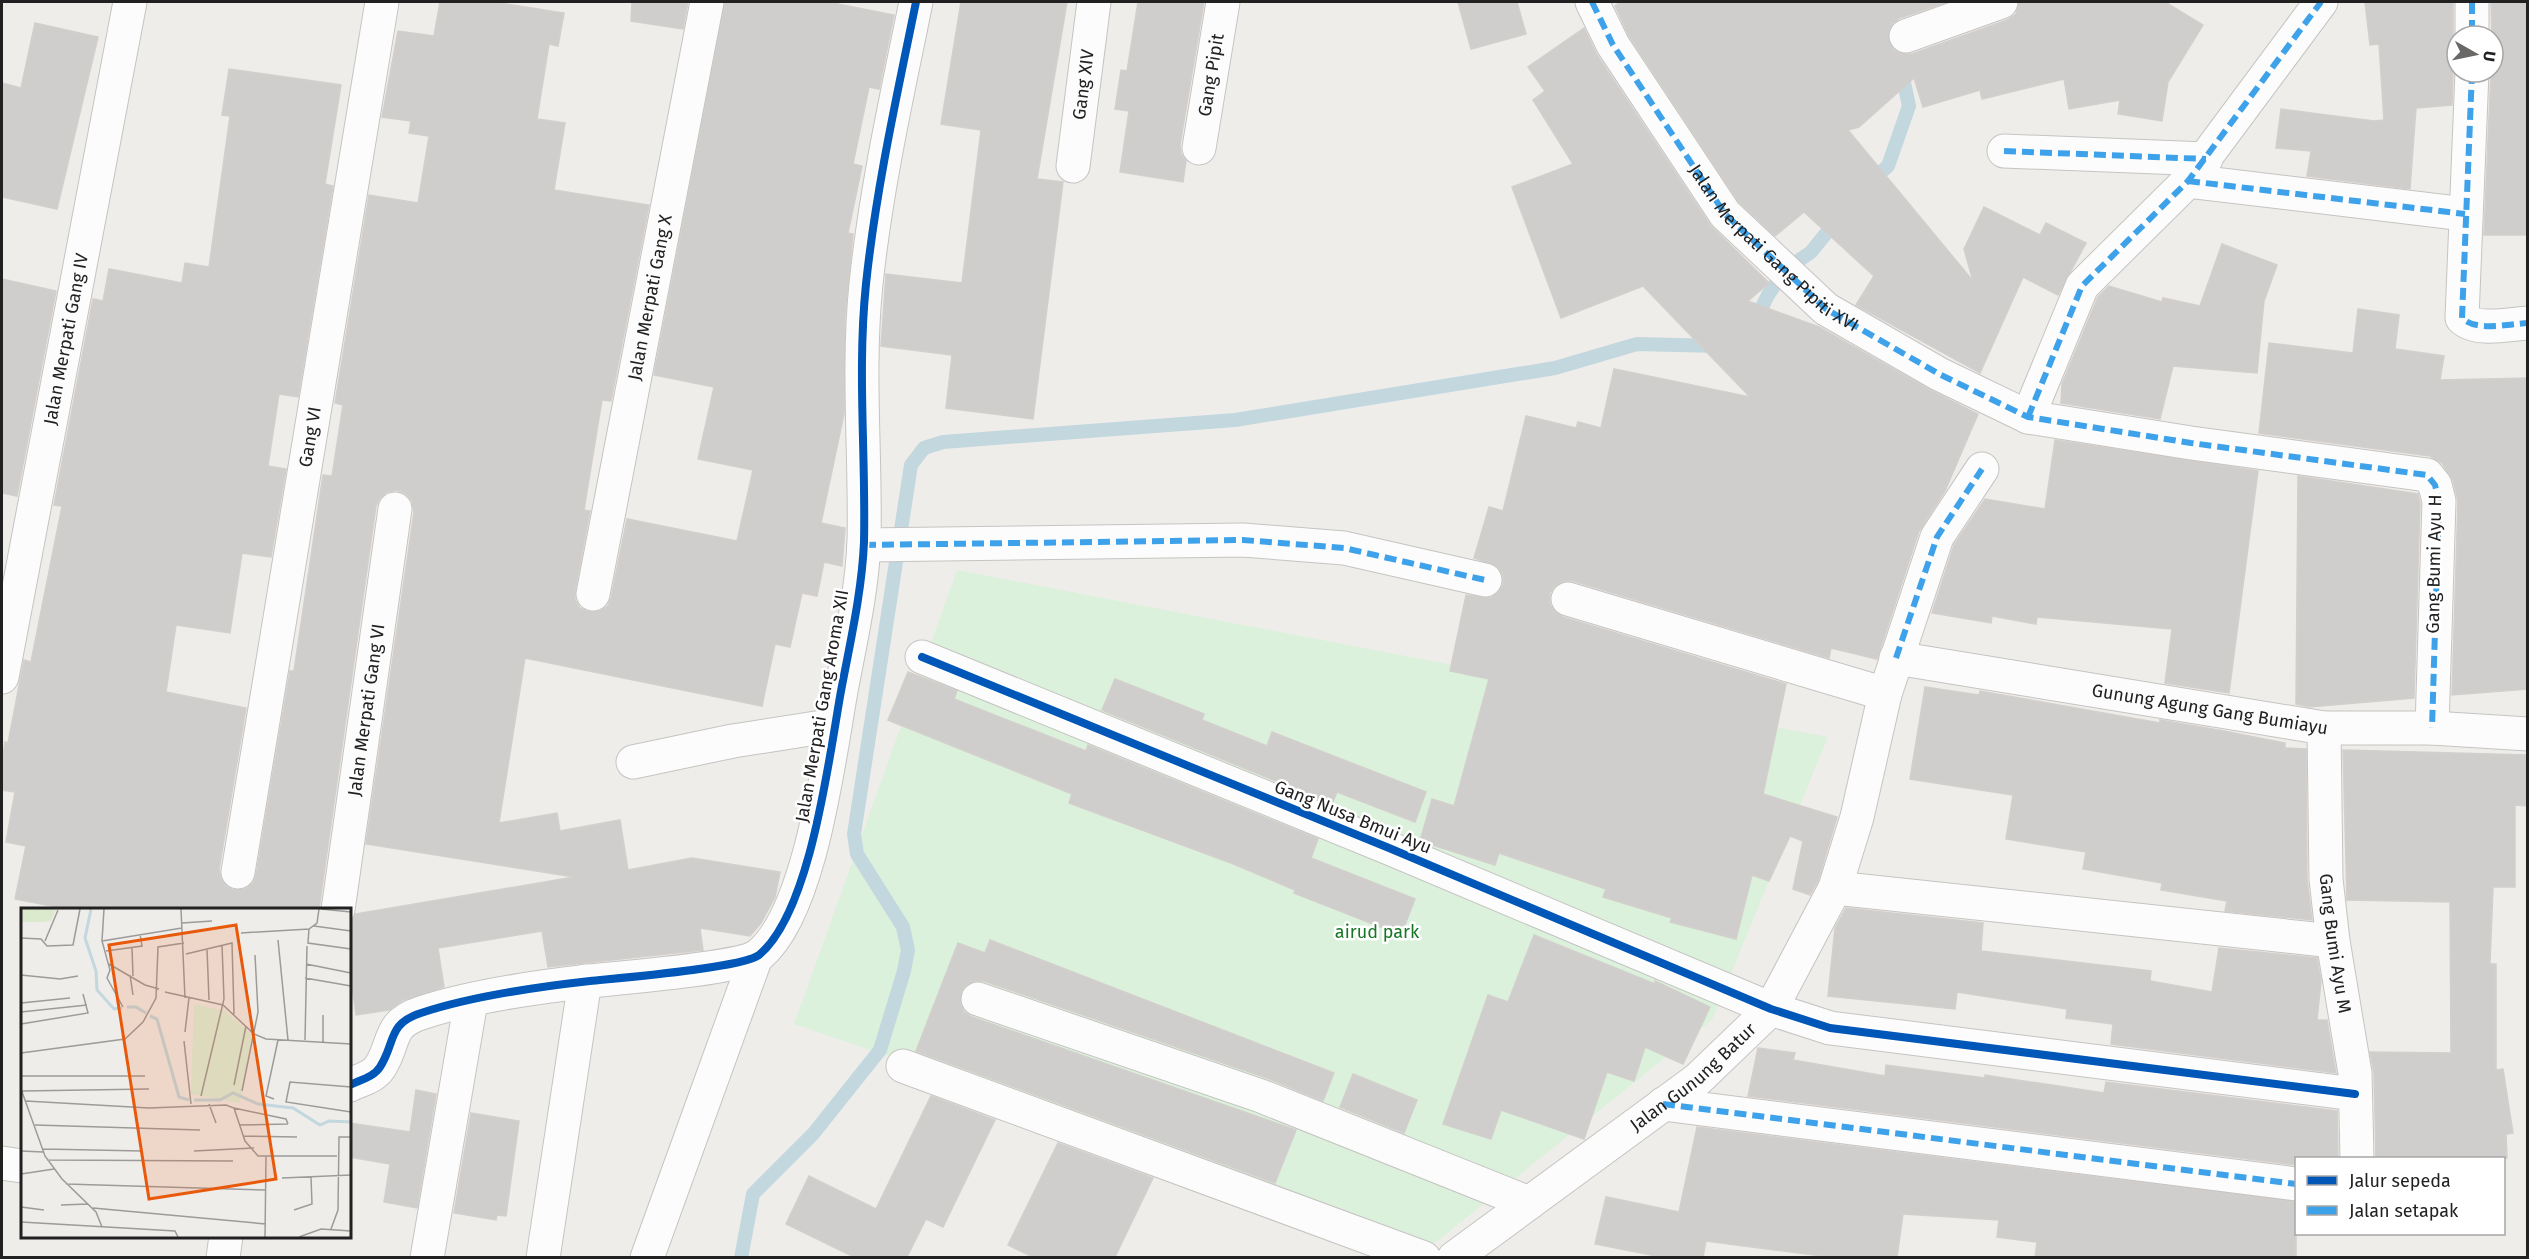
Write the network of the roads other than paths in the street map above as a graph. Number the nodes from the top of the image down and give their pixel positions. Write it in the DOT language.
graph roads {
  1 [pos="129,2"];
  2 [pos="382,2"];
  3 [pos="707,2"];
  4 [pos="916,2"];
  5 [pos="1094,2"];
  6 [pos="1223,2"];
  7 [pos="1592,2"];
  8 [pos="2001,2"];
  9 [pos="2321,2"];
  10 [pos="2472,2"];
  11 [pos="2472,24"];
  12 [pos="1906,36"];
  13 [pos="2471,84"];
  14 [pos="1199,148"];
  15 [pos="2004,151"];
  16 [pos="1072,166"];
  17 [pos="2197,170"];
  18 [pos="2465,214"];
  19 [pos="2528,323"];
  20 [pos="2028,417"];
  21 [pos="2248,449"];
  22 [pos="1982,469"];
  23 [pos="395,510"];
  24 [pos="864,546"];
  25 [pos="1485,580"];
  26 [pos="593,594"];
  27 [pos="1568,598"];
  28 [pos="922,657"];
  29 [pos="1896,658"];
  30 [pos="2,677"];
  31 [pos="1885,694"];
  32 [pos="835,725"];
  33 [pos="2324,728"];
  34 [pos="2432,728"];
  35 [pos="2528,734"];
  36 [pos="633,762"];
  37 [pos="238,872"];
  38 [pos="1835,888"];
  39 [pos="338,908"];
  40 [pos="2333,941"];
  41 [pos="756,957"];
  42 [pos="585,981"];
  43 [pos="978,999"];
  44 [pos="471,1001"];
  45 [pos="1771,1009"];
  46 [pos="903,1066"];
  47 [pos="351,1085"];
  48 [pos="2355,1094"];
  49 [pos="1663,1104"];
  50 [pos="2357,1157"];
  51 [pos="2,1163"];
  52 [pos="21,1166"];
  53 [pos="2295,1184"];
  54 [pos="1529,1203"];
  55 [pos="226,1238"];
  56 [pos="223,1257"];
  57 [pos="427,1257"];
  58 [pos="543,1257"];
  59 [pos="647,1257"];
  60 [pos="1424,1257"];
  61 [pos="1454,1257"];
  1 -- 30 [label="street, Jalan Merpati Gang IV"];
  2 -- 37 [label="street, Gang VI"];
  3 -- 26 [label="street, Jalan Merpati Gang X"];
  4 -- 24 [label="street, Jalan Merpati Gang Aroma XII"];
  5 -- 16 [label="street, Gang XIV"];
  6 -- 14 [label="street, Gang Pipit"];
  7 -- 20 [label="street, Jalan Merpati Gang Pipiti XVI"];
  8 -- 12 [label="street"];
  9 -- 17 [label="street"];
  10 -- 11 [label="street"];
  13 -- 18 [label="street"];
  15 -- 17 [label="street"];
  17 -- 18 [label="street"];
  17 -- 20 [label="street"];
  18 -- 19 [label="street"];
  20 -- 21 [label="street, Jalan Merpati Gang Pipiti XVI"];
  21 -- 34 [label="street, Gang Bumi Ayu H"];
  22 -- 29 [label="street, Jalan Gunung Batur"];
  23 -- 39 [label="street, Jalan Merpati Gang VI"];
  24 -- 25 [label="street"];
  24 -- 32 [label="street, Jalan Merpati Gang Aroma XII"];
  27 -- 31 [label="street"];
  28 -- 45 [label="street, Gang Nusa Bmui Ayu"];
  29 -- 31 [label="street, Jalan Gunung Batur"];
  29 -- 33 [label="street, Gunung Agung Gang Bumiayu"];
  31 -- 38 [label="street, Jalan Gunung Batur"];
  32 -- 36 [label="street"];
  32 -- 41 [label="street, Jalan Merpati Gang Aroma XII"];
  33 -- 34 [label="street, Gunung Agung Gang Bumiayu"];
  33 -- 40 [label="street, Gang Bumi Ayu M"];
  34 -- 35 [label="street, Gunung Agung Gang Bumiayu"];
  38 -- 40 [label="street"];
  38 -- 45 [label="street, Jalan Gunung Batur"];
  40 -- 48 [label="street, Gang Bumi Ayu M"];
  41 -- 42 [label="street"];
  41 -- 59 [label="street"];
  42 -- 44 [label="street"];
  42 -- 58 [label="street"];
  43 -- 54 [label="street"];
  44 -- 47 [label="street"];
  44 -- 57 [label="street"];
  45 -- 48 [label="street, Gang Nusa Bmui Ayu"];
  45 -- 49 [label="street, Jalan Gunung Batur"];
  46 -- 60 [label="street"];
  48 -- 50 [label="street, Gang Bumi Ayu M"];
  49 -- 53 [label="street"];
  49 -- 54 [label="street, Jalan Gunung Batur"];
  51 -- 52 [label="street"];
  54 -- 61 [label="street, Jalan Gunung Batur"];
  55 -- 56 [label="street"];
}
